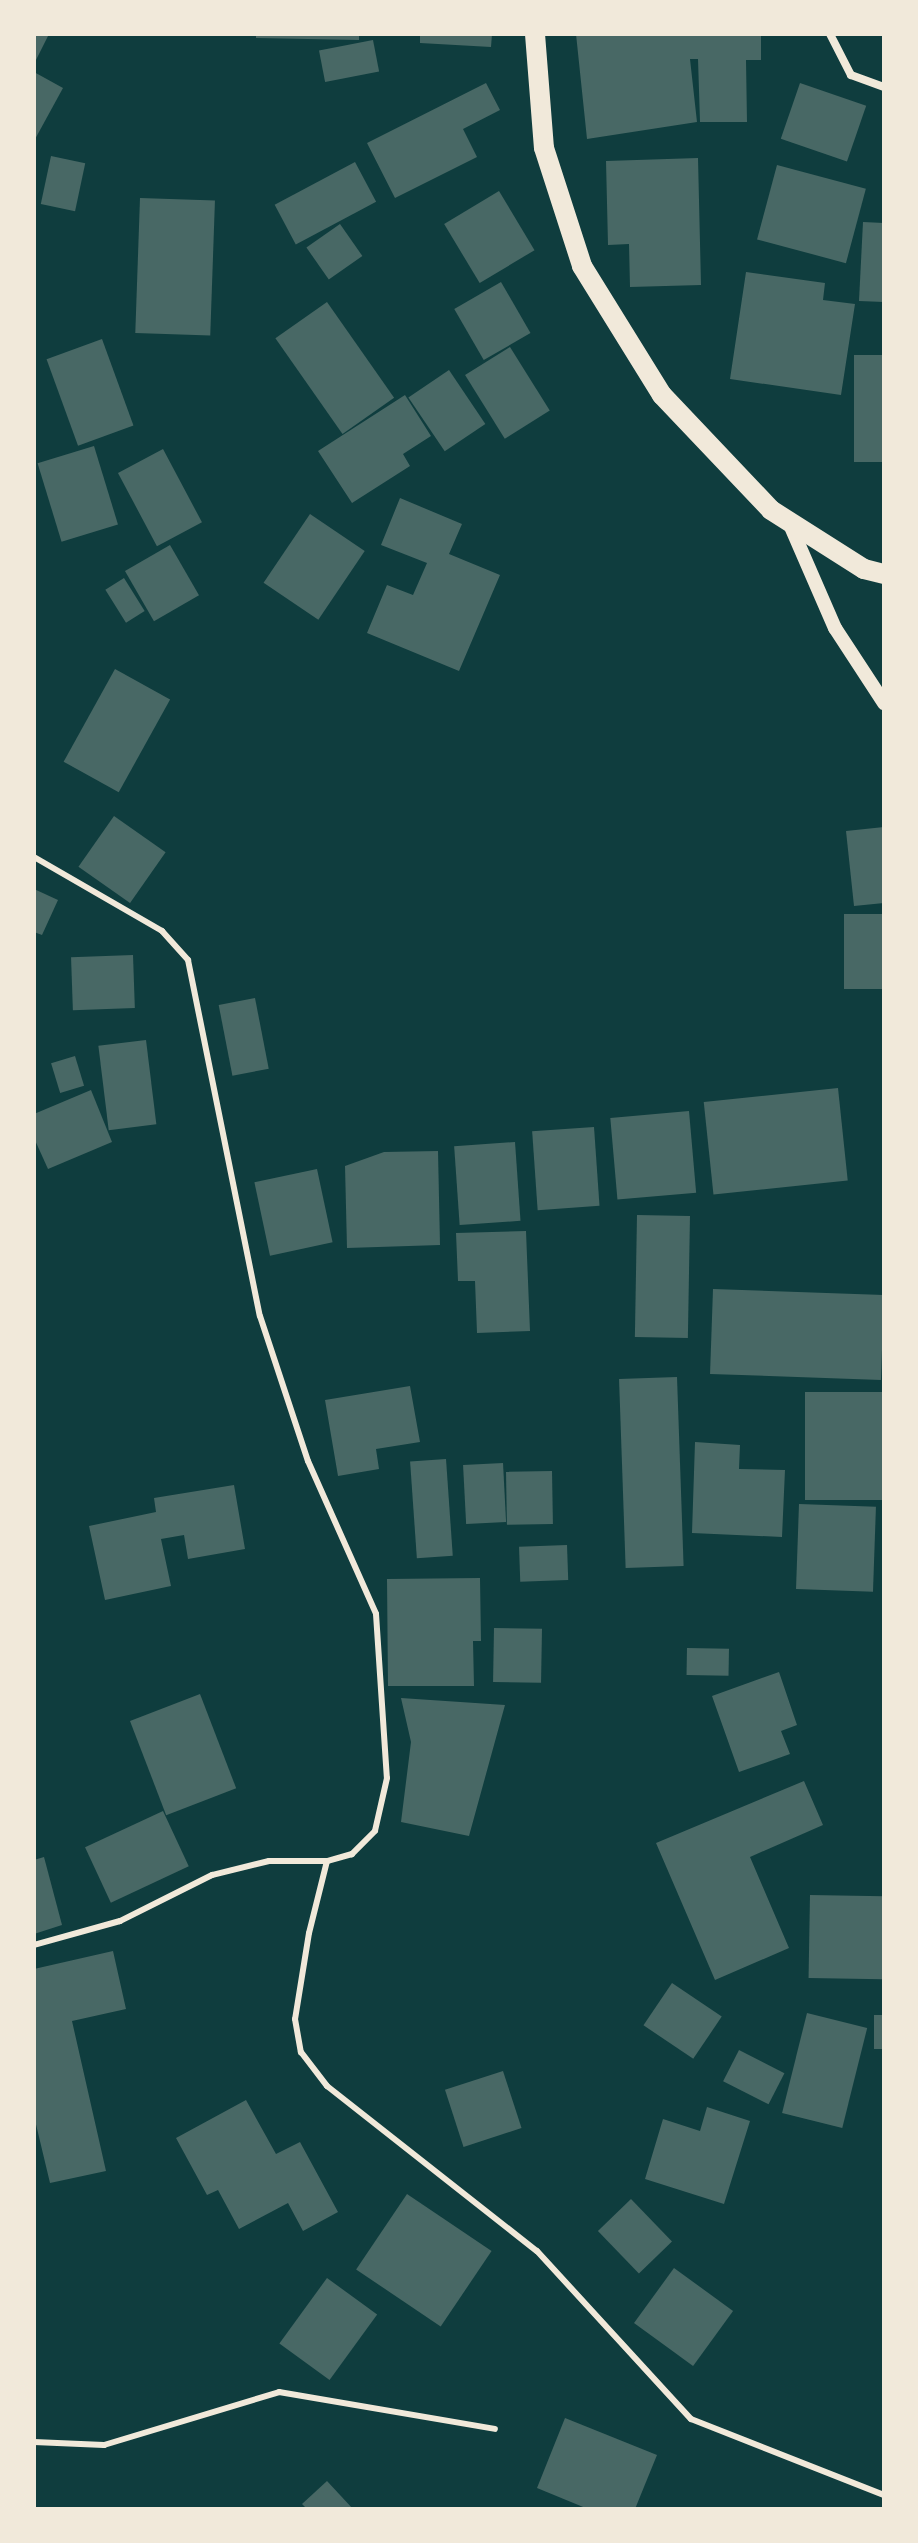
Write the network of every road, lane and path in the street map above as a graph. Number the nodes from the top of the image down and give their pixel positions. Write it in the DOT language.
graph roads {
  1 [pos="535,34"];
  2 [pos="830,34"];
  3 [pos="884,87"];
  4 [pos="788,520"];
  5 [pos="884,574"];
  6 [pos="884,703"];
  7 [pos="34,857"];
  8 [pos="327,1861"];
  9 [pos="34,1945"];
  10 [pos="495,2429"];
  11 [pos="34,2442"];
  12 [pos="884,2495"];
  1 -- 4 [label="main road"];
  2 -- 3 [label="street"];
  4 -- 5 [label="main road"];
  4 -- 6 [label="street"];
  7 -- 8 [label="lane"];
  8 -- 9 [label="lane"];
  8 -- 12 [label="lane"];
  10 -- 11 [label="lane"];
}
